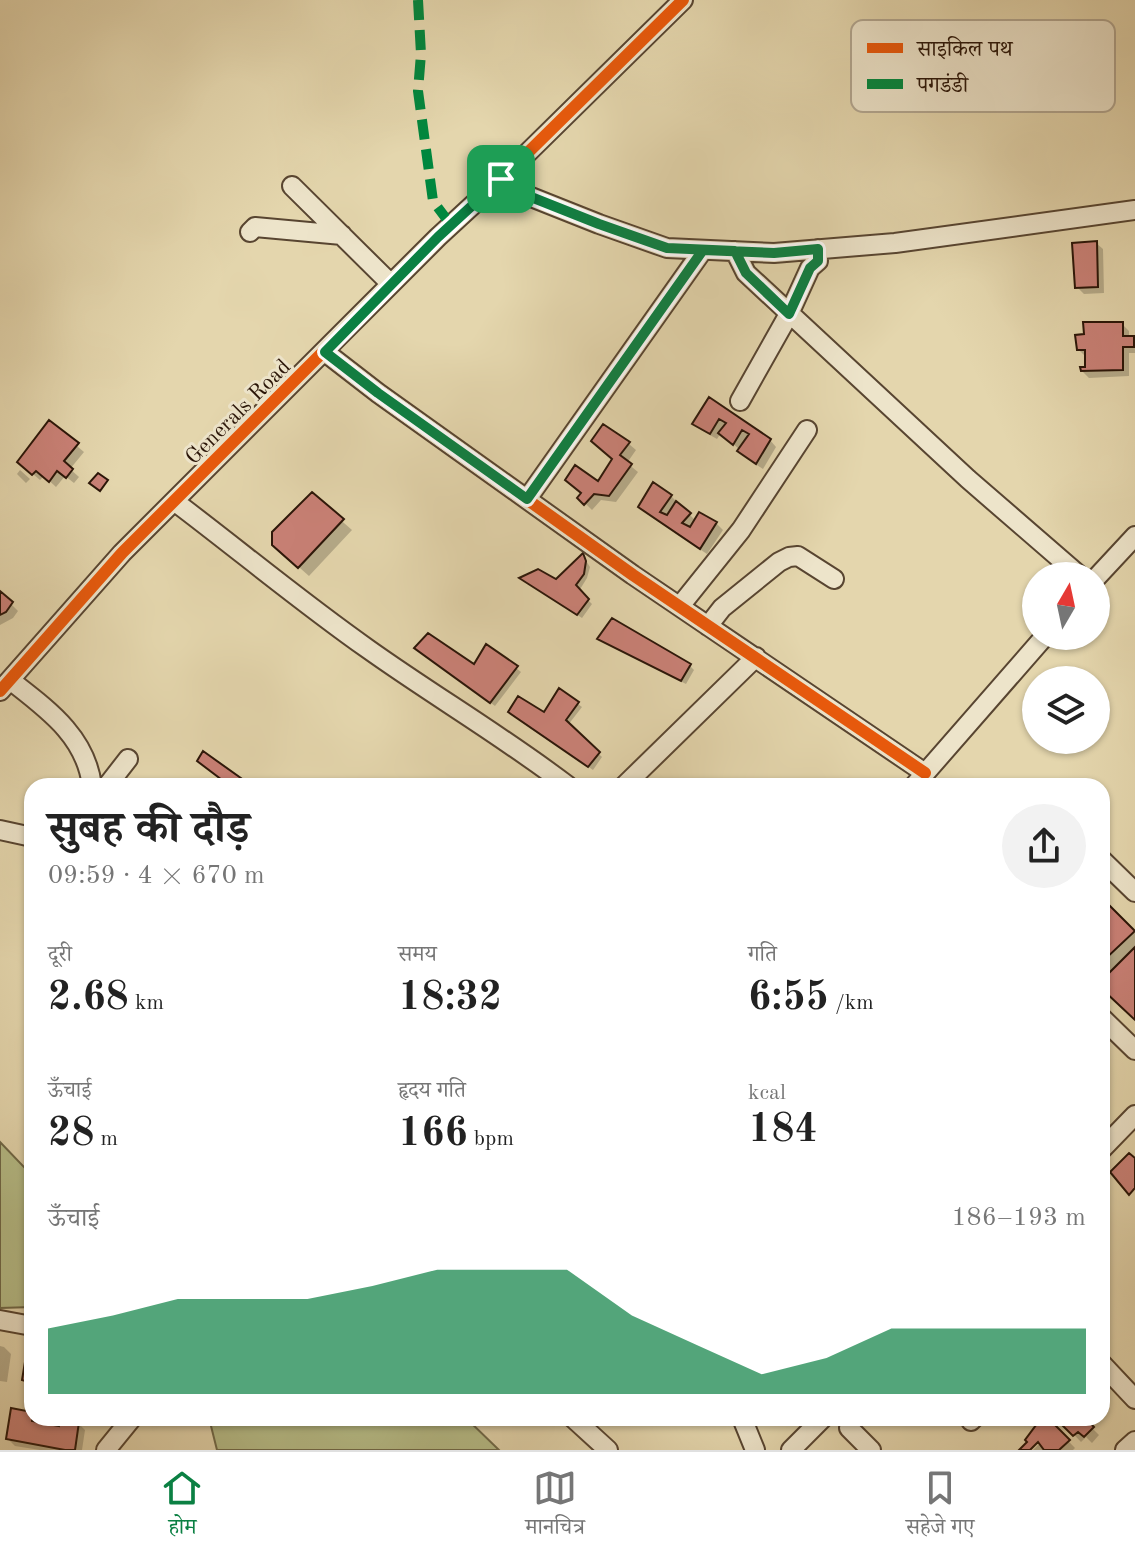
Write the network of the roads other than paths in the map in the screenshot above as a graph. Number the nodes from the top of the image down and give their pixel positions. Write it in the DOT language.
graph roads {
  1 [pos="683,0"];
  2 [pos="501,179"];
  3 [pos="292,186"];
  4 [pos="1135,210"];
  5 [pos="250,232"];
  6 [pos="342,235"];
  7 [pos="818,249"];
  8 [pos="703,250"];
  9 [pos="735,251"];
  10 [pos="391,284"];
  11 [pos="789,314"];
  12 [pos="325,352"];
  13 [pos="740,401"];
  14 [pos="807,430"];
  15 [pos="527,499"];
  16 [pos="174,501"];
  17 [pos="1135,536"];
  18 [pos="1064,562"];
  19 [pos="1110,563"];
  20 [pos="834,579"];
  21 [pos="680,606"];
  22 [pos="708,626"];
  23 [pos="1033,650"];
  24 [pos="756,657"];
  25 [pos="5,685"];
  26 [pos="128,759"];
  27 [pos="94,778"];
  28 [pos="106,778"];
  29 [pos="558,778"];
  30 [pos="632,778"];
  31 [pos="918,778"];
  32 [pos="920,778"];
  33 [pos="0,830"];
  34 [pos="24,835"];
  35 [pos="1110,868"];
  36 [pos="1135,892"];
  37 [pos="1110,1026"];
  38 [pos="1135,1050"];
  39 [pos="1135,1115"];
  40 [pos="1110,1138"];
  41 [pos="0,1320"];
  42 [pos="24,1324"];
  43 [pos="1110,1372"];
  44 [pos="1135,1399"];
  45 [pos="126,1426"];
  46 [pos="582,1426"];
  47 [pos="745,1426"];
  48 [pos="815,1426"];
  49 [pos="849,1428"];
  50 [pos="1135,1441"];
  51 [pos="106,1450"];
  52 [pos="608,1450"];
  53 [pos="755,1450"];
  54 [pos="791,1450"];
  55 [pos="871,1450"];
  56 [pos="1125,1450"];
  1 -- 2 [label="street, Generals Road"];
  2 -- 8 [label="street"];
  2 -- 10 [label="street, Generals Road"];
  3 -- 6 [label="street"];
  4 -- 7 [label="street"];
  5 -- 6 [label="street"];
  6 -- 10 [label="street"];
  7 -- 9 [label="street"];
  7 -- 11 [label="street"];
  8 -- 9 [label="street"];
  8 -- 15 [label="street"];
  9 -- 11 [label="street"];
  10 -- 12 [label="street, Generals Road"];
  11 -- 13 [label="street"];
  11 -- 18 [label="street"];
  12 -- 15 [label="street"];
  12 -- 16 [label="street, Generals Road"];
  14 -- 21 [label="street"];
  15 -- 21 [label="street"];
  16 -- 25 [label="street, Generals Road"];
  16 -- 29 [label="street"];
  17 -- 19 [label="street"];
  20 -- 22 [label="street"];
  21 -- 22 [label="street"];
  22 -- 24 [label="street"];
  23 -- 32 [label="street"];
  24 -- 30 [label="street"];
  24 -- 31 [label="street"];
  25 -- 27 [label="street"];
  26 -- 28 [label="street"];
  33 -- 34 [label="street"];
  35 -- 36 [label="street"];
  37 -- 38 [label="street"];
  39 -- 40 [label="street"];
  41 -- 42 [label="street"];
  43 -- 44 [label="street"];
  45 -- 51 [label="street"];
  46 -- 52 [label="street"];
  47 -- 53 [label="street"];
  48 -- 54 [label="street"];
  49 -- 55 [label="street"];
  50 -- 56 [label="street"];
}
